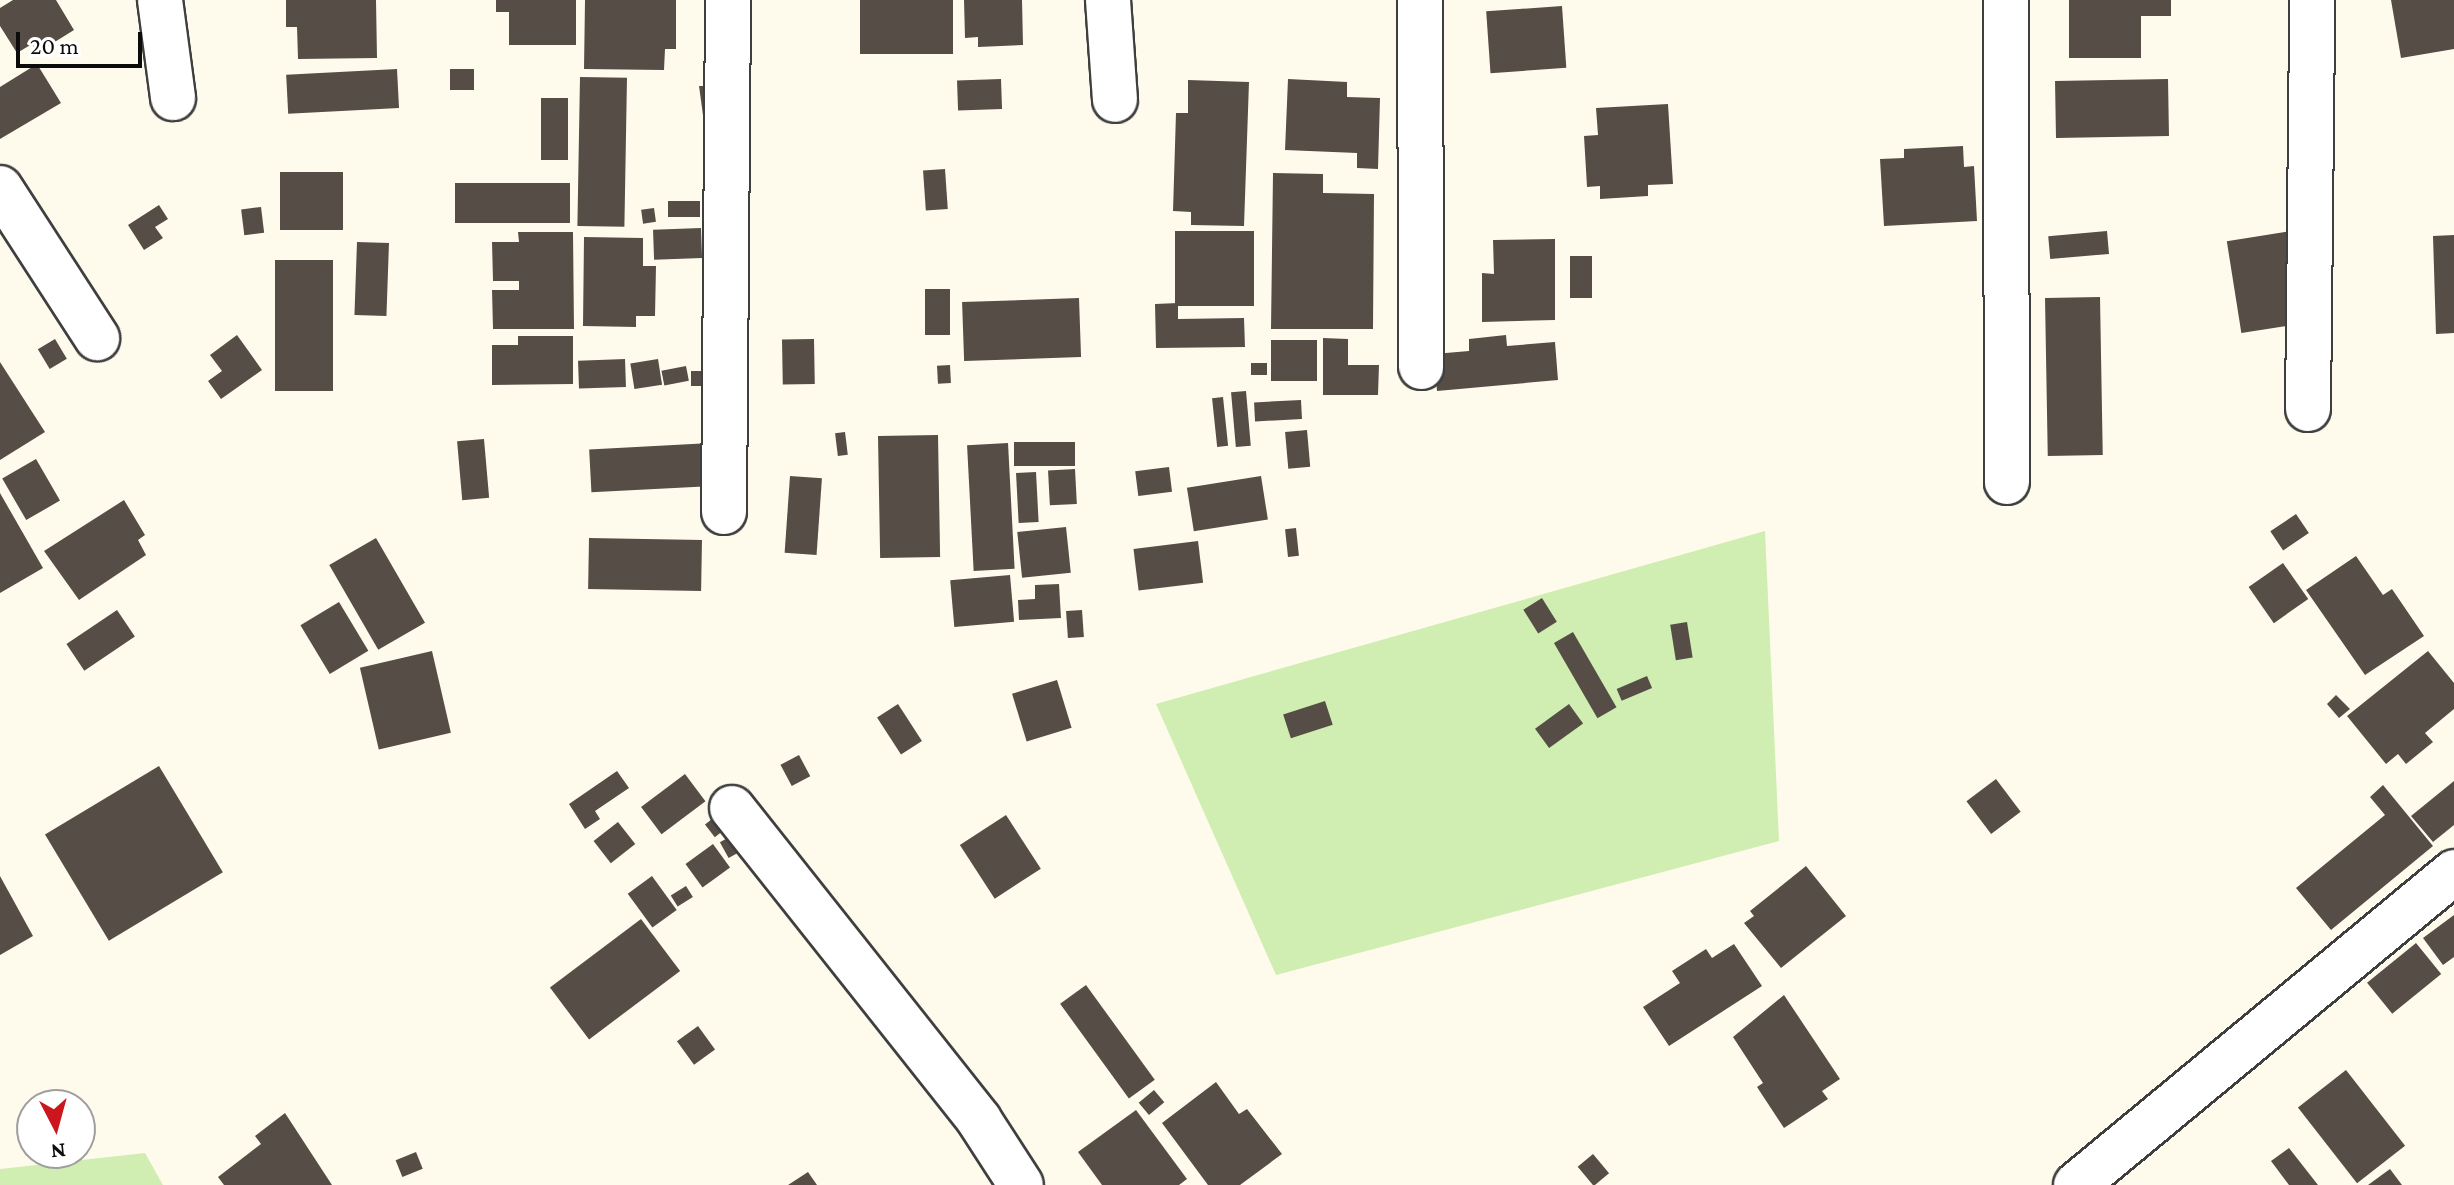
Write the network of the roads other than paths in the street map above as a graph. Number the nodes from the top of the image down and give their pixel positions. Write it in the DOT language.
graph roads {
  1 [pos="160,0"];
  2 [pos="728,0"];
  3 [pos="1108,0"];
  4 [pos="1420,0"];
  5 [pos="2006,0"];
  6 [pos="2312,0"];
  7 [pos="173,98"];
  8 [pos="1115,100"];
  9 [pos="0,188"];
  10 [pos="97,338"];
  11 [pos="1421,367"];
  12 [pos="2308,409"];
  13 [pos="2007,482"];
  14 [pos="724,512"];
  15 [pos="732,808"];
  16 [pos="2454,872"];
  17 [pos="2096,1178"];
  18 [pos="1021,1185"];
  1 -- 7 [label="street"];
  2 -- 14 [label="street"];
  3 -- 8 [label="street"];
  4 -- 11 [label="street"];
  5 -- 13 [label="street"];
  6 -- 12 [label="street"];
  9 -- 10 [label="street"];
  15 -- 18 [label="street"];
  16 -- 17 [label="street"];
}
